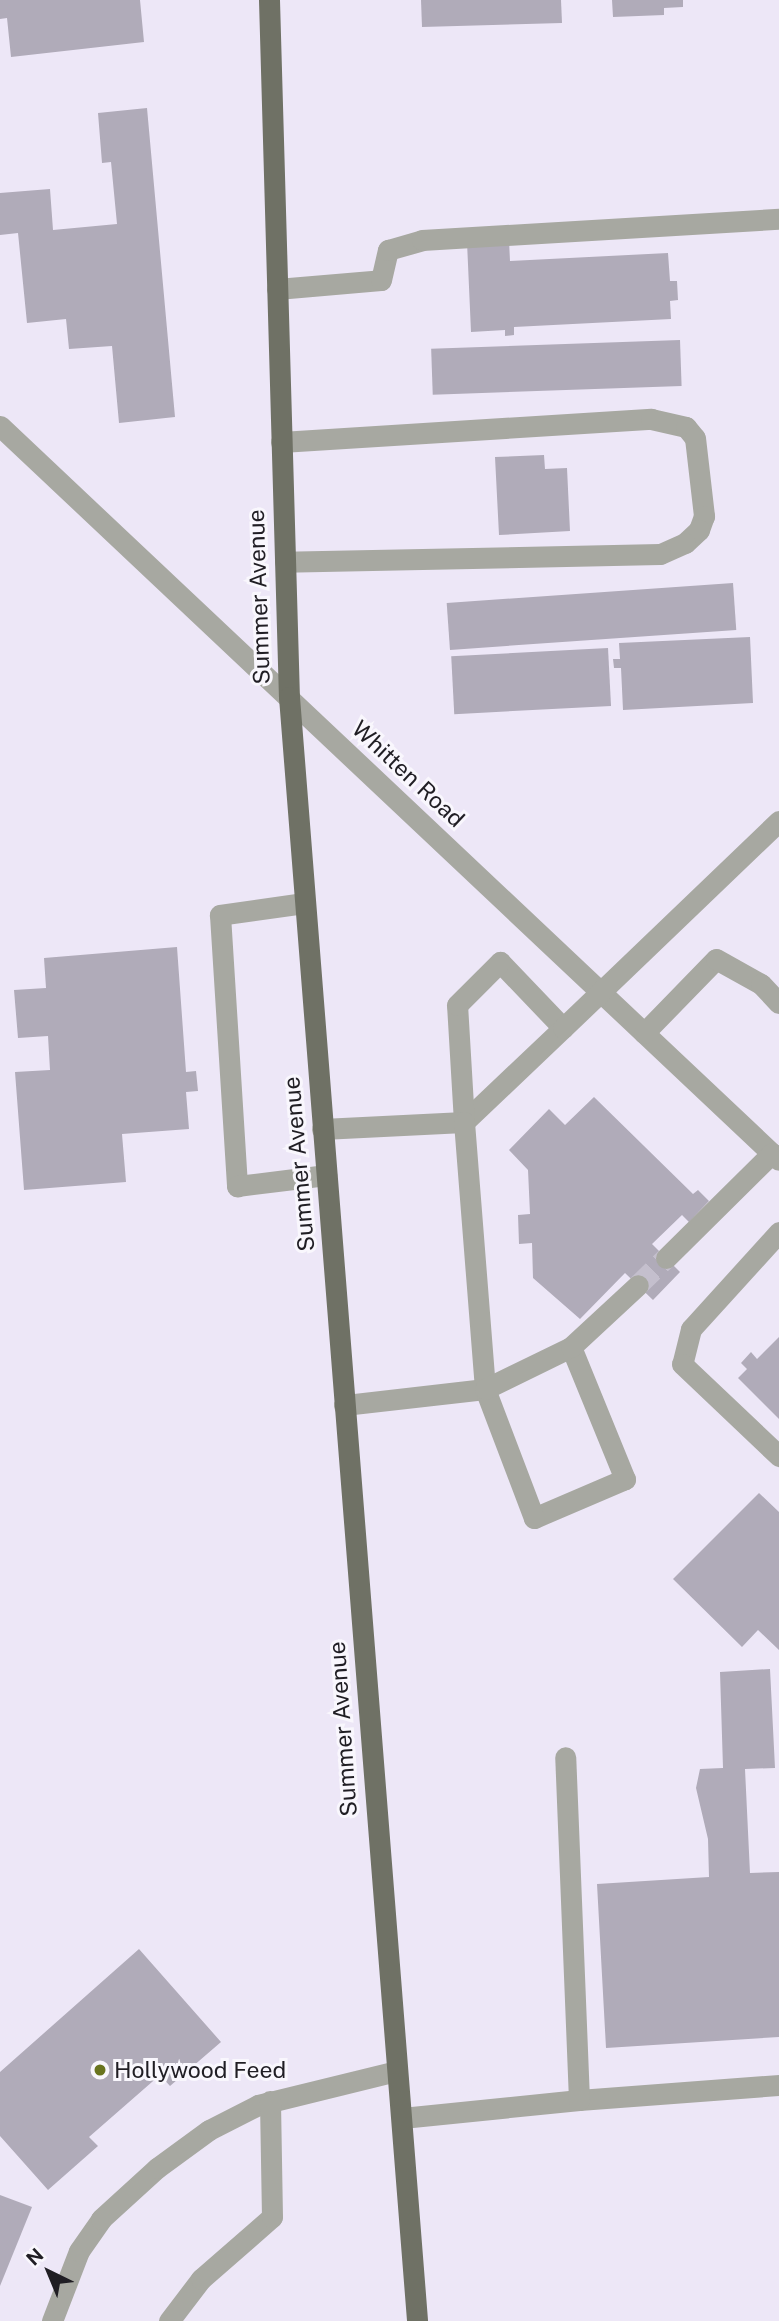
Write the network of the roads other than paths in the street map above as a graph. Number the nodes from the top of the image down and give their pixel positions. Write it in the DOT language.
graph roads {
  1 [pos="269,0"];
  2 [pos="779,219"];
  3 [pos="277,289"];
  4 [pos="0,426"];
  5 [pos="281,442"];
  6 [pos="285,562"];
  7 [pos="289,697"];
  8 [pos="779,821"];
  9 [pos="304,903"];
  10 [pos="600,992"];
  11 [pos="779,1003"];
  12 [pos="563,1028"];
  13 [pos="644,1033"];
  14 [pos="464,1122"];
  15 [pos="322,1129"];
  16 [pos="775,1157"];
  17 [pos="326,1175"];
  18 [pos="779,1232"];
  19 [pos="666,1258"];
  20 [pos="638,1285"];
  21 [pos="571,1347"];
  22 [pos="485,1389"];
  23 [pos="344,1405"];
  24 [pos="779,1456"];
  25 [pos="565,1757"];
  26 [pos="396,2071"];
  27 [pos="779,2085"];
  28 [pos="579,2100"];
  29 [pos="270,2101"];
  30 [pos="402,2119"];
  31 [pos="52,2321"];
  32 [pos="169,2321"];
  33 [pos="417,2321"];
  1 -- 3 [label="main road, Summer Avenue"];
  2 -- 3 [label="street"];
  3 -- 5 [label="main road, Summer Avenue"];
  4 -- 7 [label="street, Whitten Road"];
  5 -- 6 [label="main road, Summer Avenue"];
  5 -- 6 [label="street"];
  6 -- 7 [label="main road, Summer Avenue"];
  7 -- 9 [label="main road, Summer Avenue"];
  7 -- 10 [label="street, Whitten Road"];
  8 -- 10 [label="street"];
  9 -- 15 [label="main road, Summer Avenue"];
  9 -- 17 [label="street"];
  10 -- 12 [label="street"];
  10 -- 13 [label="street, Whitten Road"];
  11 -- 13 [label="street"];
  12 -- 14 [label="street"];
  12 -- 14 [label="street"];
  13 -- 16 [label="street, Whitten Road"];
  14 -- 15 [label="street"];
  14 -- 22 [label="street"];
  15 -- 17 [label="main road, Summer Avenue"];
  16 -- 19 [label="street"];
  17 -- 23 [label="main road, Summer Avenue"];
  18 -- 24 [label="street"];
  20 -- 21 [label="street"];
  21 -- 22 [label="street"];
  21 -- 22 [label="street"];
  22 -- 23 [label="street"];
  23 -- 26 [label="main road, Summer Avenue"];
  25 -- 28 [label="street"];
  26 -- 29 [label="street"];
  26 -- 30 [label="main road, Summer Avenue"];
  27 -- 28 [label="street"];
  28 -- 30 [label="street"];
  29 -- 31 [label="street"];
  29 -- 32 [label="street"];
  30 -- 33 [label="main road, Summer Avenue"];
}
